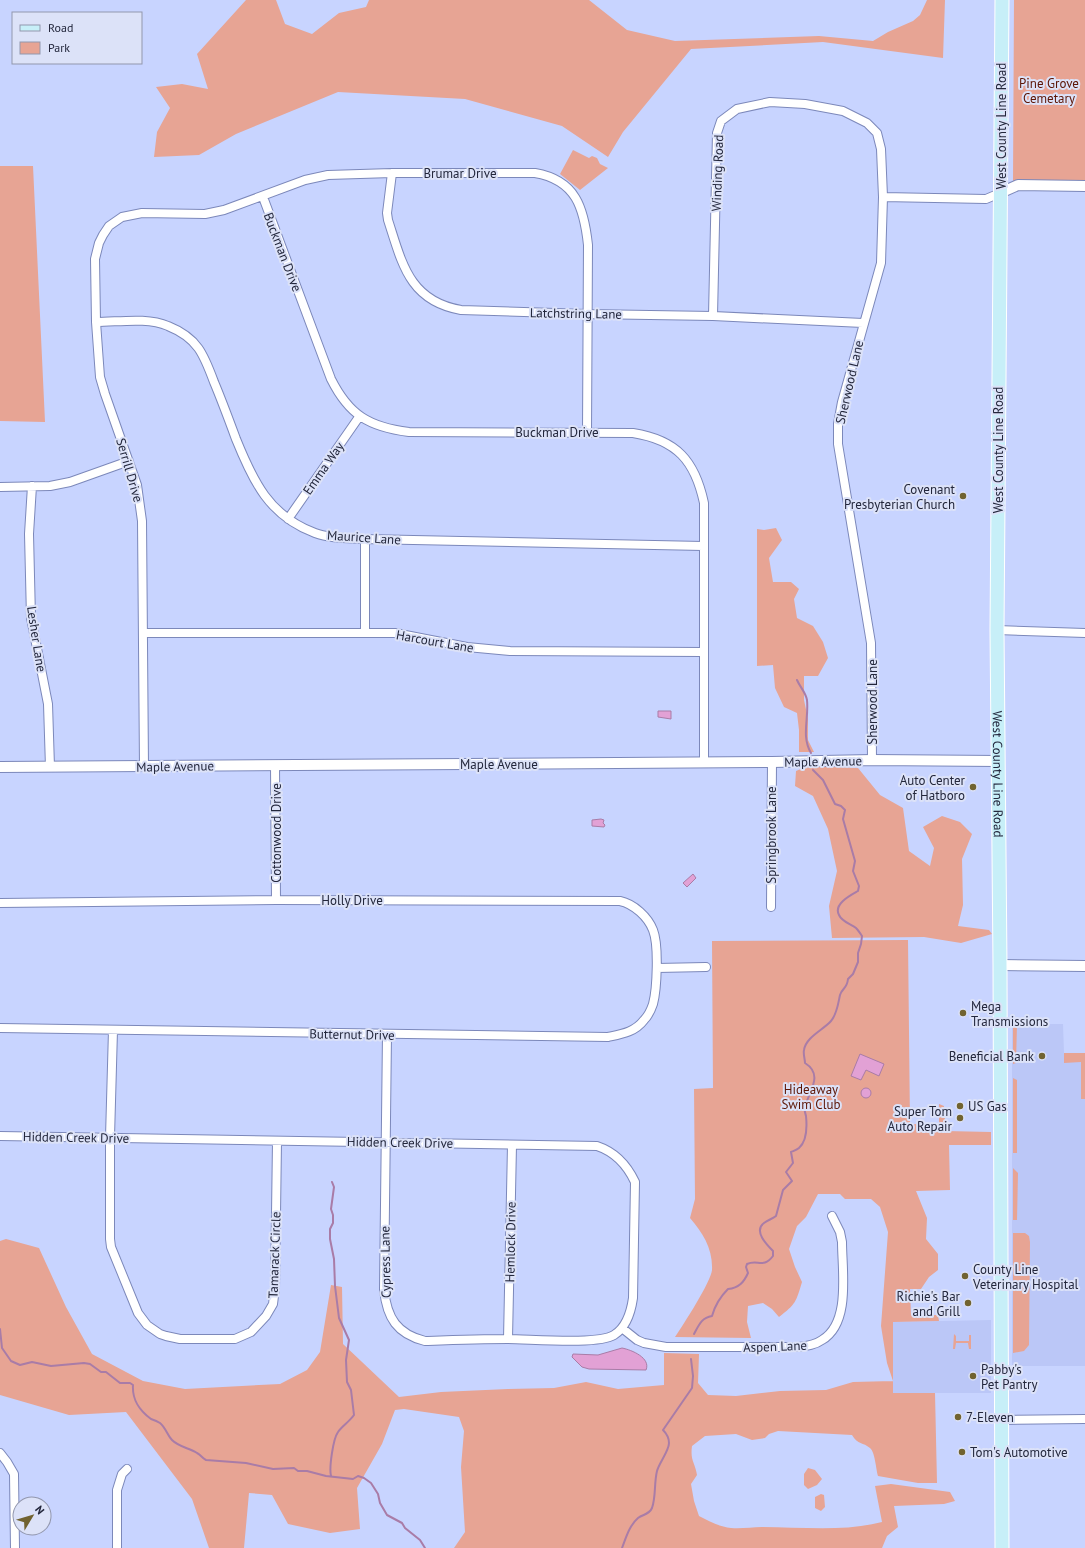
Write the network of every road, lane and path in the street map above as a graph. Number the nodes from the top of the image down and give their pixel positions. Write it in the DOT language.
graph roads {
  1 [pos="1002,0"];
  2 [pos="392,173"];
  3 [pos="1085,186"];
  4 [pos="1000,193"];
  5 [pos="262,197"];
  6 [pos="883,197"];
  7 [pos="109,226"];
  8 [pos="587,314"];
  9 [pos="713,316"];
  10 [pos="96,322"];
  11 [pos="863,323"];
  12 [pos="359,416"];
  13 [pos="587,432"];
  14 [pos="129,461"];
  15 [pos="32,486"];
  16 [pos="0,487"];
  17 [pos="288,519"];
  18 [pos="366,539"];
  19 [pos="703,546"];
  20 [pos="997,630"];
  21 [pos="143,633"];
  22 [pos="365,633"];
  23 [pos="1085,633"];
  24 [pos="703,652"];
  25 [pos="872,760"];
  26 [pos="999,761"];
  27 [pos="704,762"];
  28 [pos="772,762"];
  29 [pos="275,765"];
  30 [pos="0,767"];
  31 [pos="50,767"];
  32 [pos="144,767"];
  33 [pos="276,900"];
  34 [pos="0,903"];
  35 [pos="771,907"];
  36 [pos="1000,966"];
  37 [pos="1085,966"];
  38 [pos="706,967"];
  39 [pos="657,968"];
  40 [pos="0,1028"];
  41 [pos="113,1030"];
  42 [pos="387,1034"];
  43 [pos="0,1136"];
  44 [pos="110,1137"];
  45 [pos="277,1141"];
  46 [pos="386,1141"];
  47 [pos="512,1144"];
  48 [pos="832,1216"];
  49 [pos="622,1328"];
  50 [pos="508,1339"];
  51 [pos="1085,1419"];
  52 [pos="1001,1420"];
  53 [pos="0,1453"];
  54 [pos="127,1469"];
  55 [pos="15,1548"];
  56 [pos="117,1548"];
  57 [pos="1002,1548"];
  1 -- 4 [label="main road, West County Line Road"];
  2 -- 5 [label="street, Brumar Drive"];
  2 -- 8 [label="street, Latchstring Lane"];
  2 -- 8 [label="street, Brumar Drive"];
  3 -- 4 [label="street"];
  4 -- 6 [label="street"];
  4 -- 20 [label="main road, West County Line Road"];
  5 -- 7 [label="street, Brumar Drive"];
  5 -- 12 [label="street, Buckman Drive"];
  6 -- 9 [label="street, Winding Road"];
  6 -- 11 [label="street, Sherwood Lane"];
  7 -- 10 [label="street, Serrill Drive"];
  8 -- 9 [label="street, Latchstring Lane"];
  8 -- 13 [label="street, Brumar Drive"];
  9 -- 11 [label="street, Latchstring Lane"];
  10 -- 14 [label="street, Serrill Drive"];
  10 -- 17 [label="street, Maurice Lane"];
  11 -- 25 [label="street, Sherwood Lane"];
  12 -- 13 [label="street, Buckman Drive"];
  12 -- 17 [label="street, Emma Way"];
  13 -- 19 [label="street, Buckman Drive"];
  14 -- 15 [label="street"];
  14 -- 21 [label="street, Serrill Drive"];
  15 -- 16 [label="street"];
  15 -- 31 [label="street, Lesher Lane"];
  17 -- 18 [label="street, Maurice Lane"];
  18 -- 19 [label="street, Maurice Lane"];
  18 -- 22 [label="street"];
  19 -- 24 [label="street, Buckman Drive"];
  20 -- 23 [label="street"];
  20 -- 26 [label="main road, West County Line Road"];
  21 -- 22 [label="street, Harcourt Lane"];
  21 -- 32 [label="street, Serrill Drive"];
  22 -- 24 [label="street, Harcourt Lane"];
  24 -- 27 [label="street, Buckman Drive"];
  25 -- 26 [label="street, Maple Avenue"];
  25 -- 28 [label="street, Maple Avenue"];
  26 -- 36 [label="main road, West County Line Road"];
  27 -- 28 [label="street, Maple Avenue"];
  27 -- 29 [label="street, Maple Avenue"];
  28 -- 35 [label="street, Springbrook Lane"];
  29 -- 32 [label="street, Maple Avenue"];
  29 -- 33 [label="street, Cottonwood Drive"];
  30 -- 31 [label="street, Maple Avenue"];
  31 -- 32 [label="street, Maple Avenue"];
  33 -- 34 [label="street, Holly Drive"];
  33 -- 39 [label="street, Holly Drive"];
  36 -- 37 [label="street"];
  36 -- 52 [label="main road, West County Line Road"];
  38 -- 39 [label="street"];
  39 -- 42 [label="street, Butternut Drive"];
  40 -- 41 [label="street, Butternut Drive"];
  41 -- 42 [label="street, Butternut Drive"];
  41 -- 44 [label="street, Tamarack Circle"];
  42 -- 46 [label="street, Cypress Lane"];
  43 -- 44 [label="street, Hidden Creek Drive"];
  44 -- 45 [label="street, Hidden Creek Drive"];
  44 -- 45 [label="street, Tamarack Circle"];
  45 -- 46 [label="street, Hidden Creek Drive"];
  46 -- 47 [label="street, Hidden Creek Drive"];
  46 -- 50 [label="street, Cypress Lane"];
  47 -- 49 [label="street, Hidden Creek Drive"];
  47 -- 50 [label="street, Hemlock Drive"];
  48 -- 49 [label="street, Aspen Lane"];
  49 -- 50 [label="street, Cypress Lane"];
  51 -- 52 [label="street"];
  52 -- 57 [label="main road, West County Line Road"];
  53 -- 55 [label="street"];
  54 -- 56 [label="street"];
}
